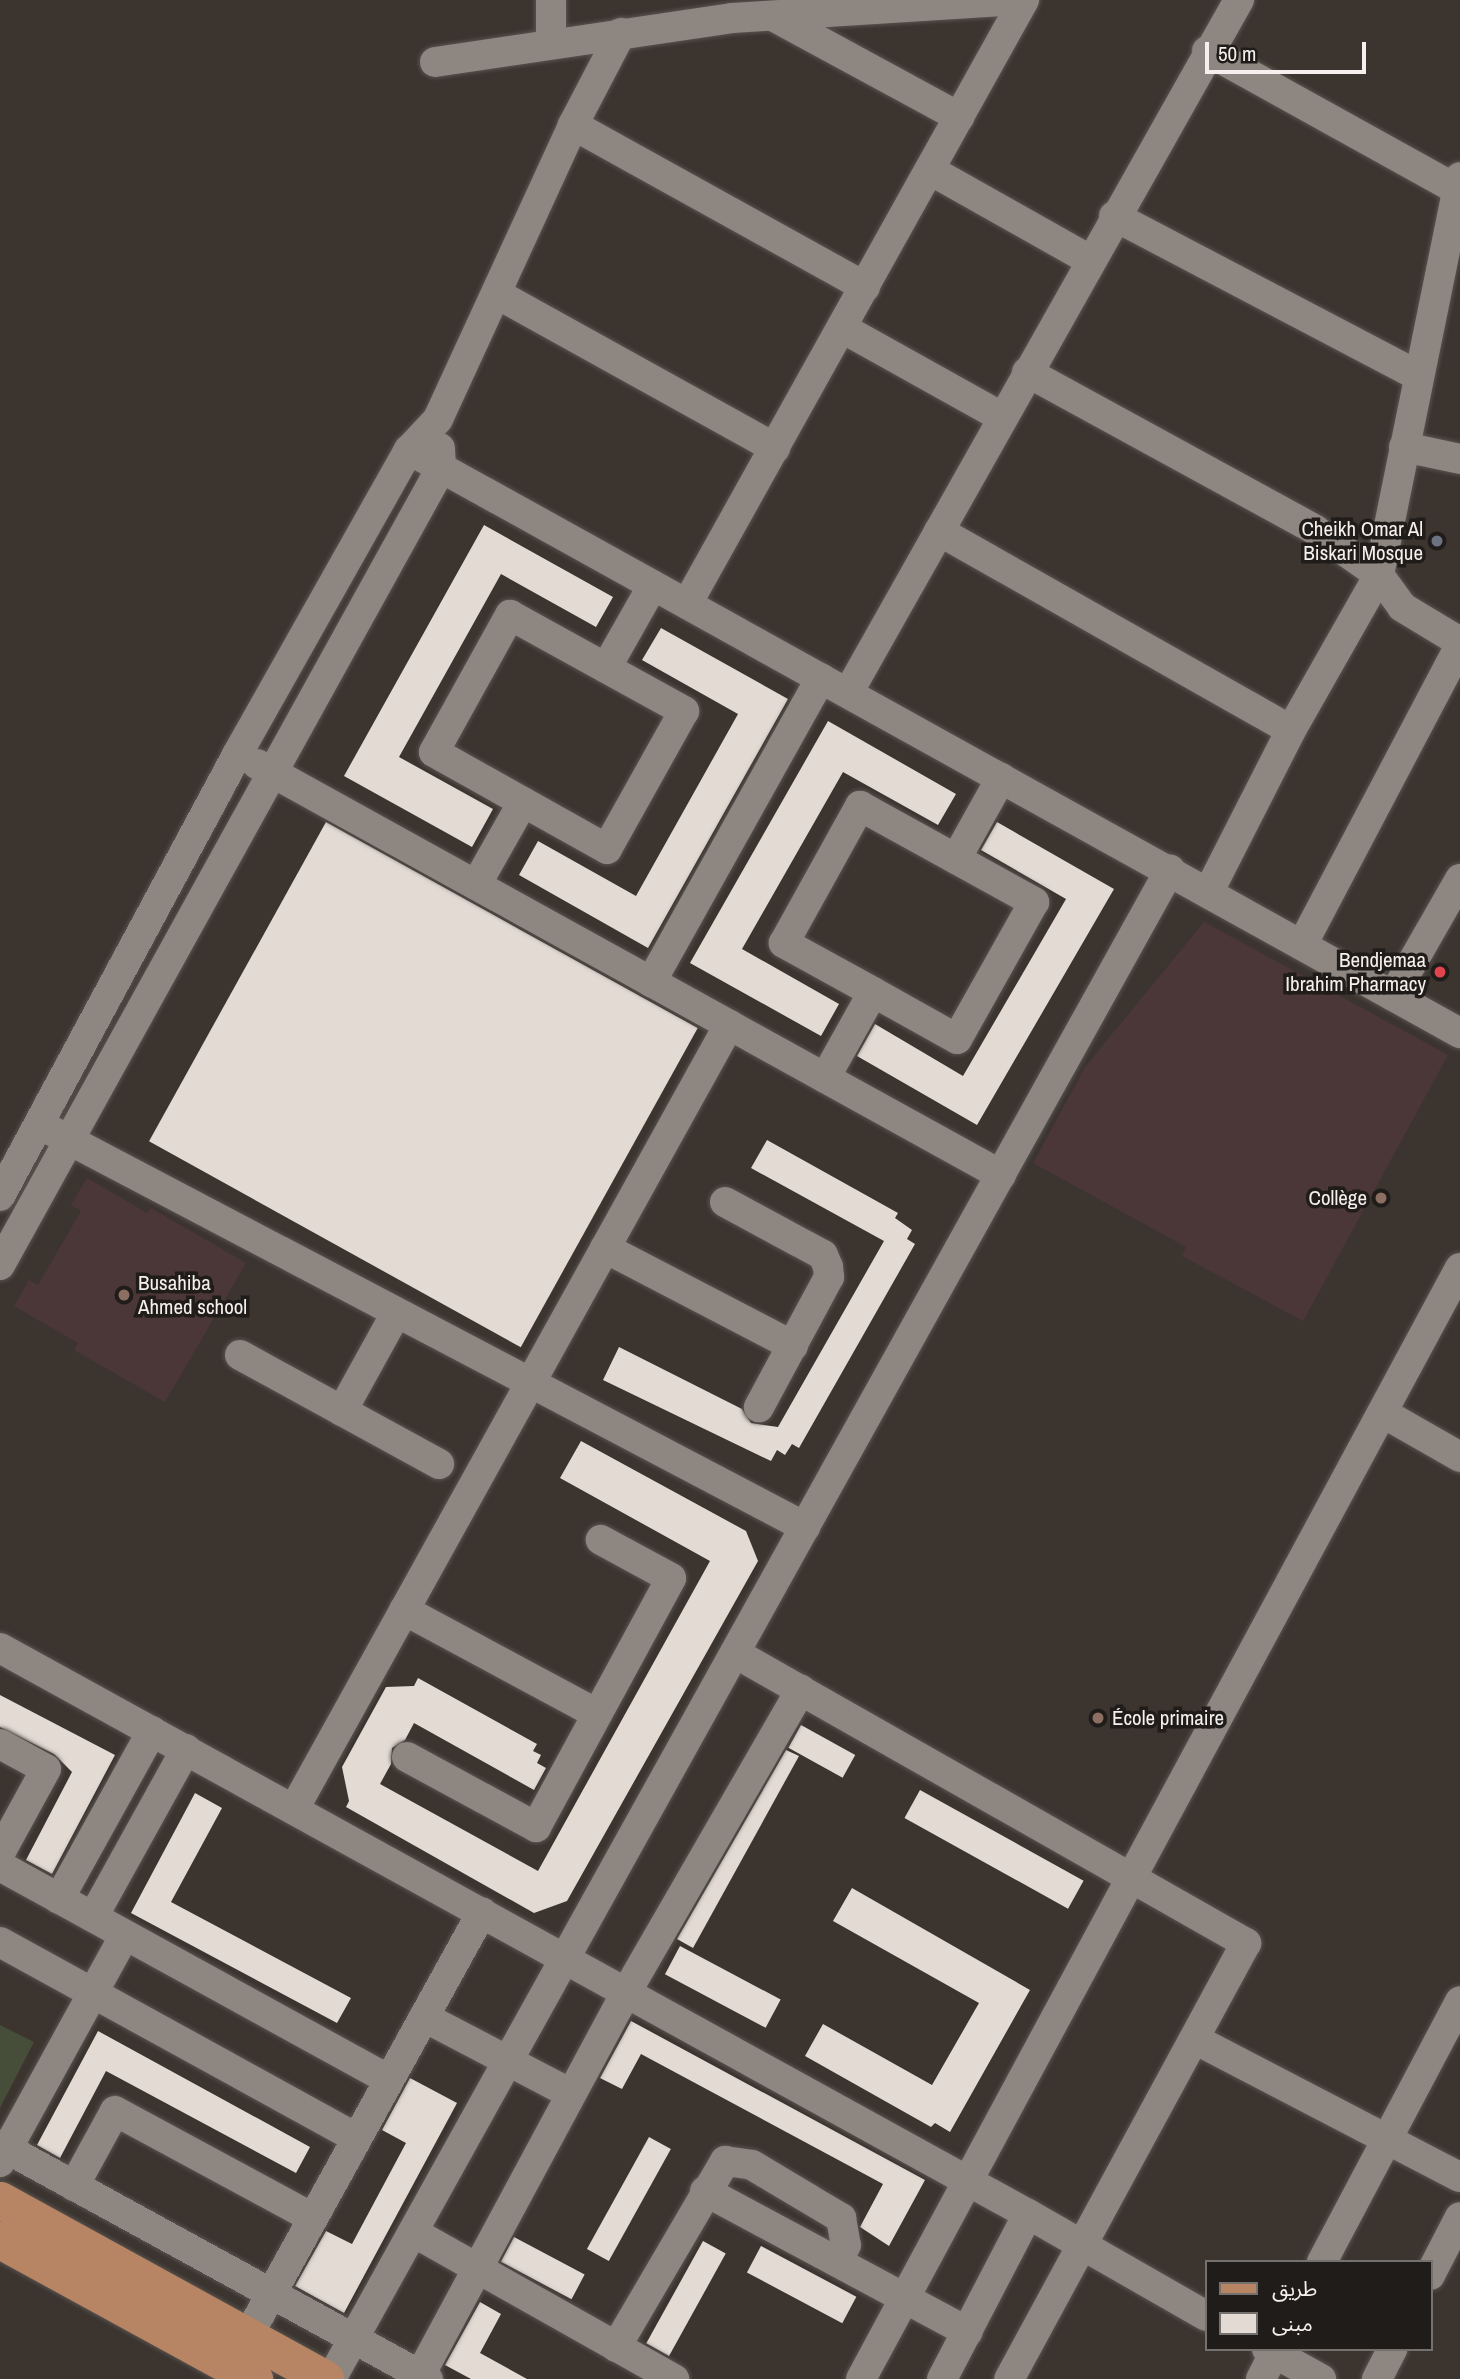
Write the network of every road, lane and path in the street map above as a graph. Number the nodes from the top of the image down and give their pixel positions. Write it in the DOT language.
graph roads {
  1 [pos="551,0"];
  2 [pos="1023,0"];
  3 [pos="1239,0"];
  4 [pos="935,3"];
  5 [pos="732,9"];
  6 [pos="773,16"];
  7 [pos="621,33"];
  8 [pos="551,42"];
  9 [pos="1207,51"];
  10 [pos="435,62"];
  11 [pos="959,117"];
  12 [pos="573,125"];
  13 [pos="930,170"];
  14 [pos="1458,183"];
  15 [pos="1114,216"];
  16 [pos="1090,260"];
  17 [pos="865,287"];
  18 [pos="496,294"];
  19 [pos="842,328"];
  20 [pos="1027,372"];
  21 [pos="1419,376"];
  22 [pos="1002,417"];
  23 [pos="438,419"];
  24 [pos="1404,447"];
  25 [pos="775,448"];
  26 [pos="409,450"];
  27 [pos="1460,459"];
  28 [pos="441,468"];
  29 [pos="939,531"];
  30 [pos="1379,575"];
  31 [pos="653,585"];
  32 [pos="687,604"];
  33 [pos="1460,644"];
  34 [pos="606,668"];
  35 [pos="821,678"];
  36 [pos="848,693"];
  37 [pos="1291,730"];
  38 [pos="238,753"];
  39 [pos="274,773"];
  40 [pos="1001,778"];
  41 [pos="523,802"];
  42 [pos="956,859"];
  43 [pos="1170,870"];
  44 [pos="476,885"];
  45 [pos="1458,889"];
  46 [pos="1208,893"];
  47 [pos="1302,945"];
  48 [pos="651,982"];
  49 [pos="873,992"];
  50 [pos="1393,996"];
  51 [pos="729,1025"];
  52 [pos="1460,1033"];
  53 [pos="825,1078"];
  54 [pos="39,1124"];
  55 [pos="70,1140"];
  56 [pos="1001,1175"];
  57 [pos="4,1181"];
  58 [pos="725,1202"];
  59 [pos="605,1248"];
  60 [pos="0,1265"];
  61 [pos="1460,1268"];
  62 [pos="396,1312"];
  63 [pos="793,1346"];
  64 [pos="240,1355"];
  65 [pos="530,1383"];
  66 [pos="759,1407"];
  67 [pos="342,1411"];
  68 [pos="1383,1413"];
  69 [pos="1460,1457"];
  70 [pos="439,1464"];
  71 [pos="805,1527"];
  72 [pos="601,1540"];
  73 [pos="404,1610"];
  74 [pos="0,1648"];
  75 [pos="735,1653"];
  76 [pos="801,1690"];
  77 [pos="597,1714"];
  78 [pos="152,1731"];
  79 [pos="0,1744"];
  80 [pos="186,1749"];
  81 [pos="407,1758"];
  82 [pos="294,1809"];
  83 [pos="0,1853"];
  84 [pos="0,1866"];
  85 [pos="1132,1878"];
  86 [pos="59,1899"];
  87 [pos="482,1912"];
  88 [pos="93,1917"];
  89 [pos="125,1935"];
  90 [pos="0,1942"];
  91 [pos="566,1956"];
  92 [pos="627,1991"];
  93 [pos="93,1993"];
  94 [pos="1460,2001"];
  95 [pos="424,2017"];
  96 [pos="1204,2044"];
  97 [pos="509,2060"];
  98 [pos="389,2080"];
  99 [pos="571,2094"];
  100 [pos="357,2138"];
  101 [pos="1387,2139"];
  102 [pos="2,2152"];
  103 [pos="1460,2177"];
  104 [pos="970,2179"];
  105 [pos="74,2186"];
  106 [pos="705,2191"];
  107 [pos="0,2200"];
  108 [pos="1028,2214"];
  109 [pos="1460,2217"];
  110 [pos="313,2218"];
  111 [pos="413,2232"];
  112 [pos="0,2240"];
  113 [pos="1081,2246"];
  114 [pos="1323,2260"];
  115 [pos="837,2262"];
  116 [pos="479,2270"];
  117 [pos="1432,2271"];
  118 [pos="272,2294"];
  119 [pos="906,2294"];
  120 [pos="1204,2315"];
  121 [pos="968,2332"];
  122 [pos="248,2336"];
  123 [pos="355,2337"];
  124 [pos="616,2347"];
  125 [pos="1391,2351"];
  126 [pos="1269,2358"];
  127 [pos="422,2377"];
  128 [pos="254,2379"];
  129 [pos="325,2379"];
  130 [pos="331,2379"];
  131 [pos="674,2379"];
  132 [pos="861,2379"];
  133 [pos="942,2379"];
  134 [pos="1009,2379"];
  135 [pos="1321,2379"];
  136 [pos="1377,2379"];
  1 -- 8 [label="street"];
  2 -- 4 [label="street"];
  2 -- 11 [label="street"];
  3 -- 9 [label="street"];
  4 -- 6 [label="street"];
  5 -- 6 [label="street"];
  5 -- 7 [label="street"];
  6 -- 11 [label="street"];
  7 -- 8 [label="street"];
  7 -- 12 [label="street"];
  8 -- 10 [label="street"];
  9 -- 14 [label="street"];
  9 -- 15 [label="street"];
  11 -- 13 [label="street"];
  12 -- 17 [label="street"];
  12 -- 18 [label="street"];
  13 -- 16 [label="street"];
  13 -- 17 [label="street"];
  14 -- 21 [label="street"];
  15 -- 16 [label="street"];
  15 -- 21 [label="street"];
  16 -- 20 [label="street"];
  17 -- 19 [label="street"];
  18 -- 23 [label="street"];
  18 -- 25 [label="street"];
  19 -- 22 [label="street"];
  19 -- 25 [label="street"];
  20 -- 22 [label="street"];
  20 -- 30 [label="street"];
  21 -- 24 [label="street"];
  22 -- 29 [label="street"];
  23 -- 26 [label="street"];
  23 -- 28 [label="street"];
  24 -- 27 [label="street"];
  24 -- 30 [label="street"];
  25 -- 32 [label="street"];
  26 -- 28 [label="street"];
  26 -- 38 [label="street"];
  28 -- 31 [label="street"];
  28 -- 39 [label="street"];
  29 -- 36 [label="street"];
  29 -- 37 [label="street"];
  30 -- 33 [label="street"];
  30 -- 37 [label="street"];
  31 -- 32 [label="street"];
  31 -- 34 [label="street"];
  32 -- 35 [label="street"];
  33 -- 47 [label="street"];
  34 -- 41 [label="street"];
  34 -- 41 [label="street"];
  35 -- 36 [label="street"];
  35 -- 48 [label="street"];
  36 -- 40 [label="street"];
  37 -- 46 [label="street"];
  38 -- 39 [label="street"];
  38 -- 54 [label="street"];
  39 -- 44 [label="street"];
  39 -- 55 [label="street"];
  40 -- 42 [label="street"];
  40 -- 43 [label="street"];
  41 -- 44 [label="street"];
  42 -- 49 [label="street"];
  42 -- 49 [label="street"];
  43 -- 46 [label="street"];
  43 -- 56 [label="street"];
  44 -- 48 [label="street"];
  45 -- 50 [label="street"];
  46 -- 47 [label="street"];
  47 -- 50 [label="street"];
  48 -- 51 [label="street"];
  49 -- 53 [label="street"];
  50 -- 52 [label="street"];
  51 -- 53 [label="street"];
  51 -- 59 [label="street"];
  53 -- 56 [label="street"];
  54 -- 55 [label="street"];
  54 -- 57 [label="street"];
  55 -- 60 [label="street"];
  55 -- 62 [label="street"];
  56 -- 71 [label="street"];
  58 -- 63 [label="street"];
  59 -- 63 [label="street"];
  59 -- 65 [label="street"];
  61 -- 68 [label="street"];
  62 -- 65 [label="street"];
  62 -- 67 [label="street"];
  63 -- 66 [label="street"];
  64 -- 67 [label="street"];
  65 -- 71 [label="street"];
  65 -- 73 [label="street"];
  67 -- 70 [label="street"];
  68 -- 69 [label="street"];
  68 -- 85 [label="street"];
  71 -- 75 [label="street"];
  72 -- 77 [label="street"];
  73 -- 77 [label="street"];
  73 -- 82 [label="street"];
  74 -- 78 [label="street"];
  75 -- 76 [label="street"];
  75 -- 91 [label="street"];
  76 -- 85 [label="street"];
  76 -- 92 [label="street"];
  77 -- 81 [label="street"];
  78 -- 80 [label="street"];
  78 -- 86 [label="street"];
  79 -- 83 [label="street"];
  80 -- 82 [label="street"];
  80 -- 88 [label="street"];
  82 -- 87 [label="street"];
  84 -- 86 [label="street"];
  85 -- 104 [label="street"];
  85 -- 113 [label="street"];
  86 -- 88 [label="street"];
  87 -- 91 [label="street"];
  87 -- 95 [label="street"];
  88 -- 89 [label="street"];
  89 -- 93 [label="street"];
  89 -- 98 [label="street"];
  90 -- 93 [label="street"];
  91 -- 92 [label="street"];
  91 -- 97 [label="street"];
  92 -- 99 [label="street"];
  92 -- 104 [label="street"];
  93 -- 100 [label="street"];
  93 -- 102 [label="street"];
  94 -- 101 [label="street"];
  95 -- 97 [label="street"];
  95 -- 98 [label="street"];
  96 -- 101 [label="street"];
  97 -- 99 [label="street"];
  97 -- 111 [label="street"];
  98 -- 100 [label="street"];
  99 -- 116 [label="street"];
  100 -- 110 [label="street"];
  101 -- 103 [label="street"];
  101 -- 114 [label="street"];
  102 -- 105 [label="street"];
  104 -- 108 [label="street"];
  104 -- 119 [label="street"];
  105 -- 110 [label="street"];
  105 -- 118 [label="street"];
  106 -- 115 [label="street"];
  106 -- 115 [label="street"];
  106 -- 124 [label="street"];
  107 -- 122 [label="main road"];
  108 -- 113 [label="street"];
  108 -- 121 [label="street"];
  109 -- 117 [label="street"];
  110 -- 118 [label="street"];
  111 -- 116 [label="street"];
  111 -- 123 [label="street"];
  112 -- 128 [label="main road"];
  113 -- 120 [label="street"];
  113 -- 134 [label="street"];
  115 -- 119 [label="street"];
  116 -- 124 [label="street"];
  116 -- 127 [label="street"];
  118 -- 122 [label="street"];
  118 -- 123 [label="street"];
  119 -- 121 [label="street"];
  119 -- 132 [label="street"];
  121 -- 133 [label="street"];
  122 -- 129 [label="main road"];
  123 -- 127 [label="street"];
  123 -- 130 [label="street"];
  124 -- 131 [label="street"];
  125 -- 136 [label="street"];
  126 -- 135 [label="street"];
}
